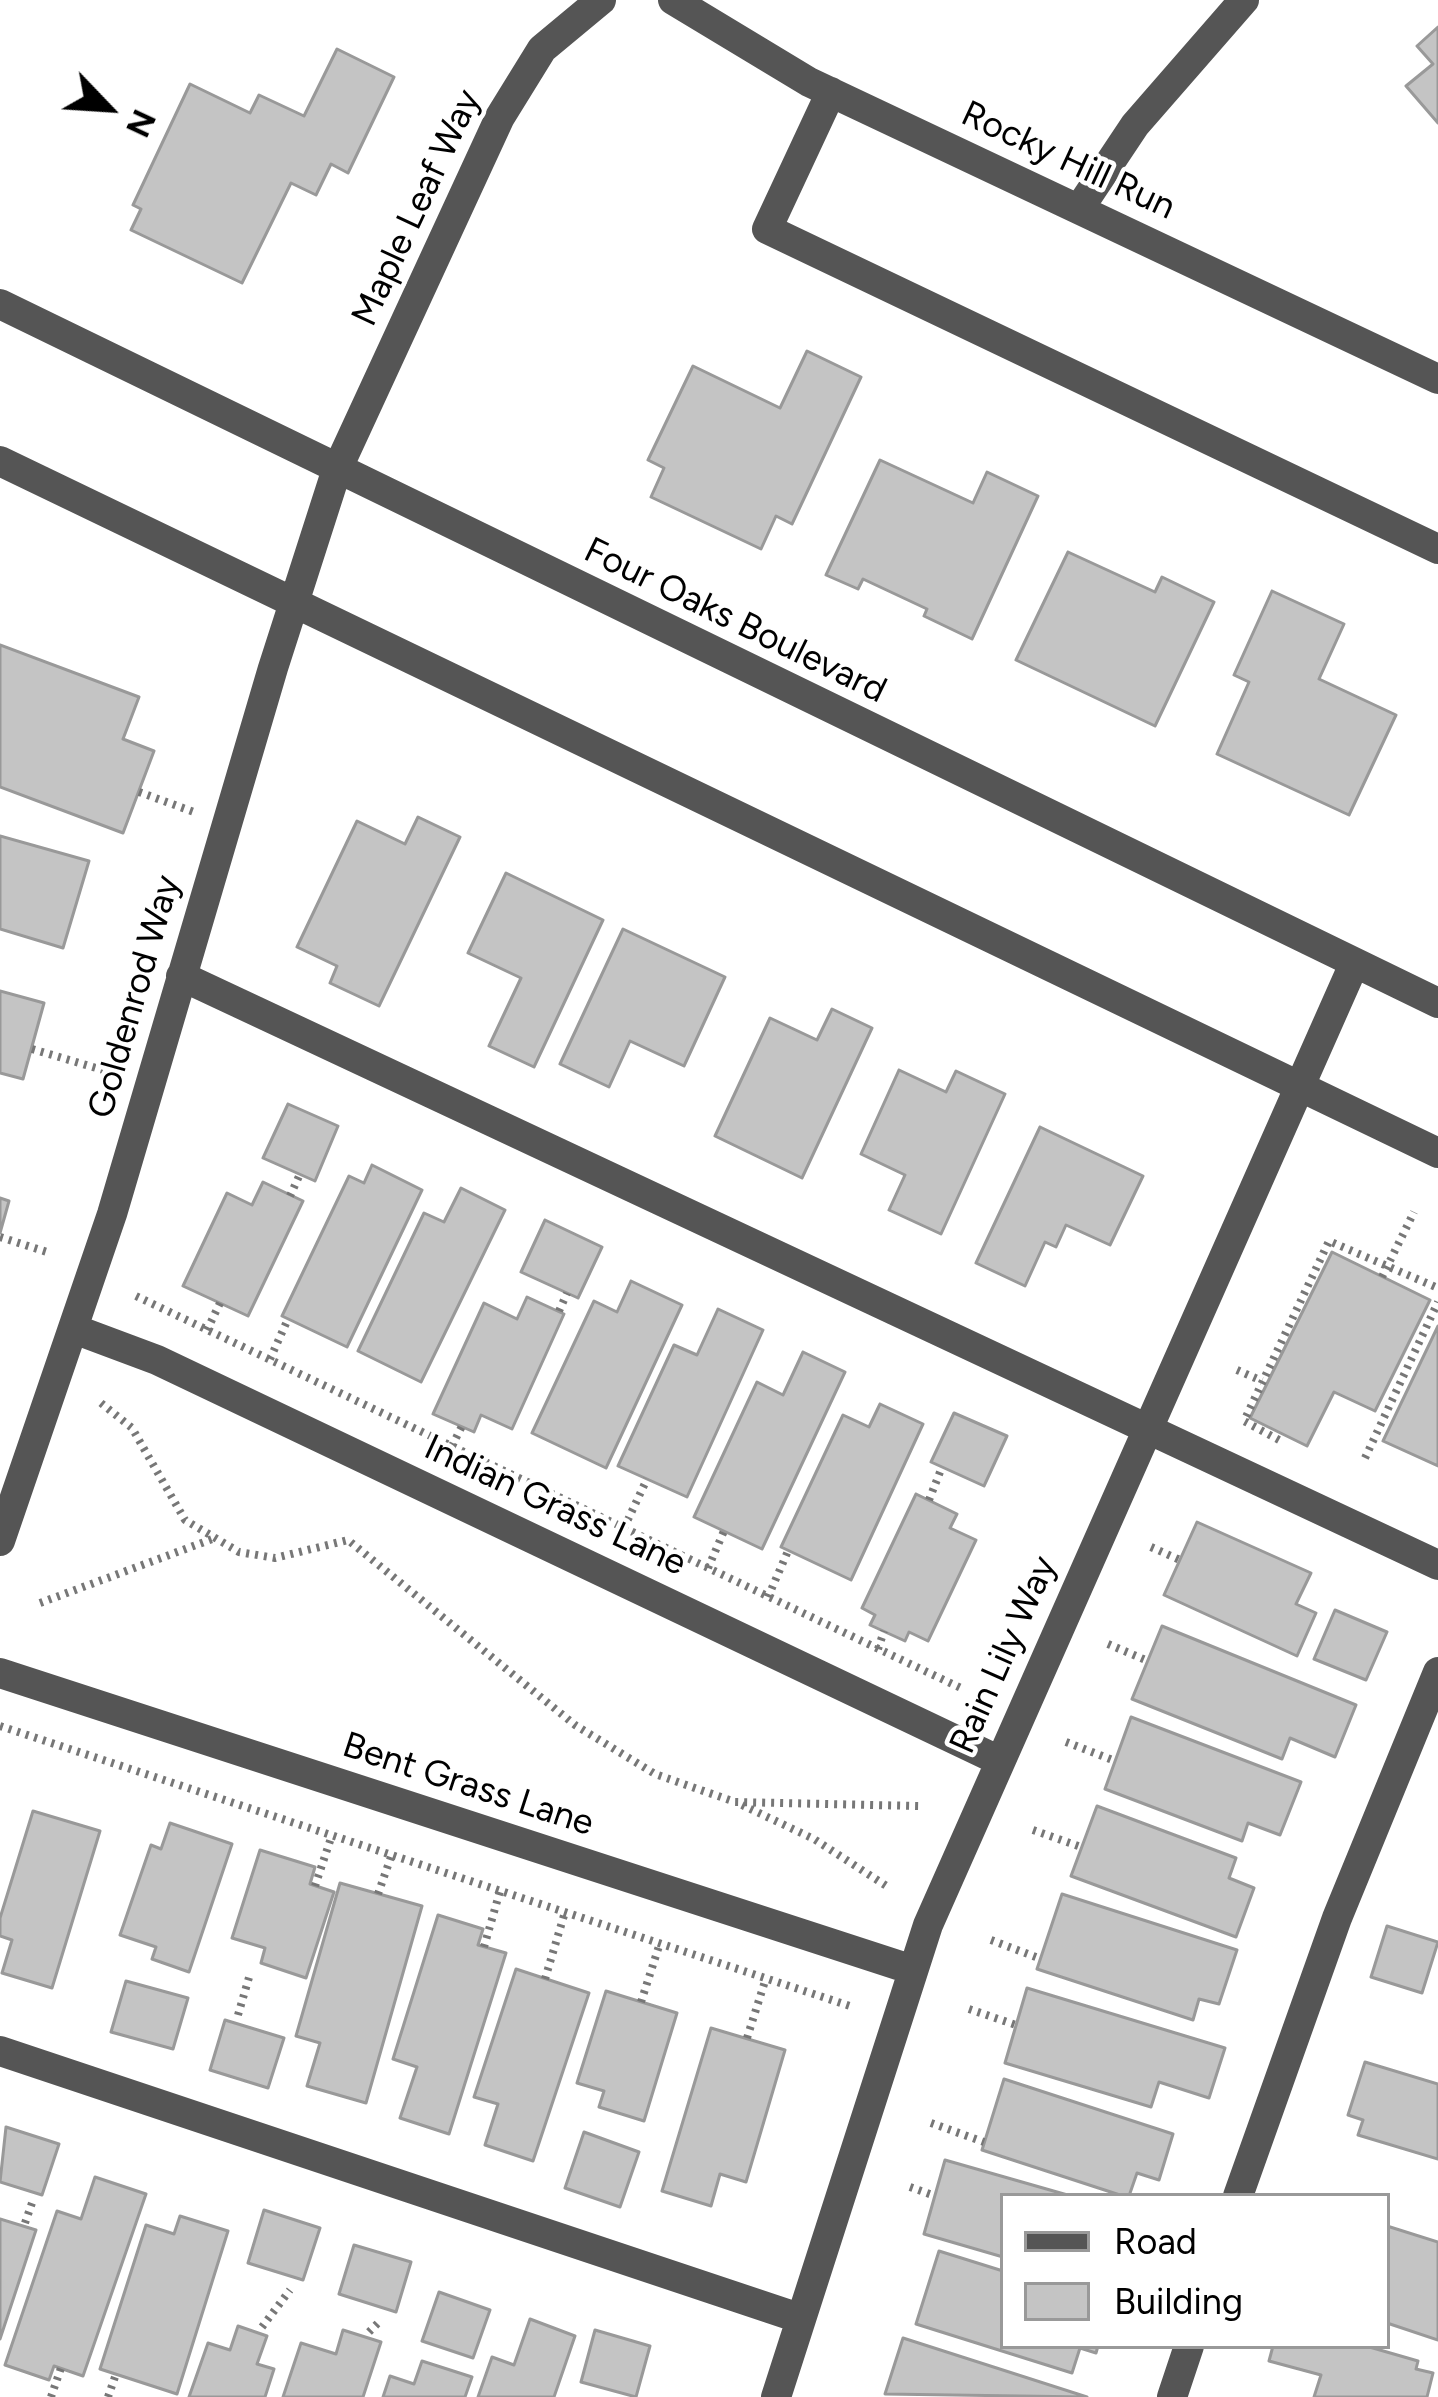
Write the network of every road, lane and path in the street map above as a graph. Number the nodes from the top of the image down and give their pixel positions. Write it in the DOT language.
graph roads {
  1 [pos="601,0"];
  2 [pos="673,0"];
  3 [pos="1244,0"];
  4 [pos="831,92"];
  5 [pos="1078,209"];
  6 [pos="0,304"];
  7 [pos="1438,379"];
  8 [pos="0,461"];
  9 [pos="336,472"];
  10 [pos="1438,549"];
  11 [pos="291,606"];
  12 [pos="139,792"];
  13 [pos="226,823"];
  14 [pos="1354,964"];
  15 [pos="181,976"];
  16 [pos="1438,1003"];
  17 [pos="32,1049"];
  18 [pos="103,1070"];
  19 [pos="1299,1084"];
  20 [pos="1438,1153"];
  21 [pos="299,1174"];
  22 [pos="290,1196"];
  23 [pos="1414,1212"];
  24 [pos="0,1237"];
  25 [pos="47,1252"];
  26 [pos="1387,1266"];
  27 [pos="1382,1277"];
  28 [pos="1438,1288"];
  29 [pos="567,1293"];
  30 [pos="136,1296"];
  31 [pos="1438,1302"];
  32 [pos="220,1303"];
  33 [pos="559,1311"];
  34 [pos="288,1319"];
  35 [pos="74,1329"];
  36 [pos="207,1330"];
  37 [pos="270,1359"];
  38 [pos="1237,1370"];
  39 [pos="1262,1381"];
  40 [pos="101,1403"];
  41 [pos="462,1426"];
  42 [pos="1146,1429"];
  43 [pos="1279,1440"];
  44 [pos="452,1446"];
  45 [pos="1365,1458"];
  46 [pos="942,1467"];
  47 [pos="647,1479"];
  48 [pos="929,1500"];
  49 [pos="624,1528"];
  50 [pos="724,1531"];
  51 [pos="216,1538"];
  52 [pos="0,1541"];
  53 [pos="1150,1547"];
  54 [pos="788,1551"];
  55 [pos="1180,1560"];
  56 [pos="1438,1565"];
  57 [pos="708,1568"];
  58 [pos="768,1597"];
  59 [pos="40,1603"];
  60 [pos="884,1631"];
  61 [pos="1108,1644"];
  62 [pos="878,1649"];
  63 [pos="1148,1661"];
  64 [pos="1438,1672"];
  65 [pos="0,1673"];
  66 [pos="965,1690"];
  67 [pos="0,1726"];
  68 [pos="1066,1742"];
  69 [pos="1000,1761"];
  70 [pos="1115,1761"];
  71 [pos="735,1802"];
  72 [pos="919,1806"];
  73 [pos="1033,1830"];
  74 [pos="332,1835"];
  75 [pos="1081,1847"];
  76 [pos="392,1854"];
  77 [pos="315,1886"];
  78 [pos="889,1886"];
  79 [pos="500,1890"];
  80 [pos="378,1894"];
  81 [pos="565,1912"];
  82 [pos="992,1940"];
  83 [pos="660,1943"];
  84 [pos="484,1947"];
  85 [pos="1041,1959"];
  86 [pos="913,1970"];
  87 [pos="250,1974"];
  88 [pos="766,1978"];
  89 [pos="545,1979"];
  90 [pos="641,2002"];
  91 [pos="850,2006"];
  92 [pos="968,2009"];
  93 [pos="238,2015"];
  94 [pos="1016,2025"];
  95 [pos="747,2038"];
  96 [pos="0,2051"];
  97 [pos="931,2123"];
  98 [pos="985,2142"];
  99 [pos="910,2187"];
  100 [pos="1239,2193"];
  101 [pos="935,2197"];
  102 [pos="32,2203"];
  103 [pos="25,2223"];
  104 [pos="290,2290"];
  105 [pos="799,2318"];
  106 [pos="381,2320"];
  107 [pos="262,2327"];
  108 [pos="369,2332"];
  109 [pos="1188,2349"];
  110 [pos="62,2368"];
  111 [pos="116,2374"];
  112 [pos="51,2397"];
  113 [pos="108,2397"];
  114 [pos="776,2397"];
  115 [pos="1172,2397"];
  1 -- 9 [label="street, Maple Leaf Way"];
  2 -- 4 [label="street, Rocky Hill Run"];
  3 -- 5 [label="street"];
  4 -- 5 [label="street, Rocky Hill Run"];
  4 -- 10 [label="street"];
  5 -- 7 [label="street, Rocky Hill Run"];
  6 -- 9 [label="street, Four Oaks Boulevard"];
  8 -- 11 [label="street"];
  9 -- 11 [label="street, Goldenrod Way"];
  9 -- 14 [label="street, Four Oaks Boulevard"];
  11 -- 13 [label="street, Goldenrod Way"];
  11 -- 19 [label="street"];
  12 -- 13 [label="path"];
  13 -- 15 [label="street, Goldenrod Way"];
  14 -- 16 [label="street, Four Oaks Boulevard"];
  14 -- 19 [label="street, Rain Lily Way"];
  15 -- 35 [label="street, Goldenrod Way"];
  15 -- 42 [label="street"];
  17 -- 18 [label="path"];
  19 -- 20 [label="street"];
  19 -- 42 [label="street, Rain Lily Way"];
  21 -- 22 [label="path"];
  23 -- 26 [label="path"];
  24 -- 25 [label="path"];
  26 -- 27 [label="path"];
  26 -- 28 [label="path"];
  26 -- 39 [label="path"];
  29 -- 33 [label="path"];
  30 -- 36 [label="path"];
  31 -- 45 [label="path"];
  32 -- 36 [label="path"];
  34 -- 37 [label="path"];
  35 -- 52 [label="street, Goldenrod Way"];
  35 -- 69 [label="street, Indian Grass Lane"];
  36 -- 37 [label="path"];
  37 -- 44 [label="path"];
  38 -- 39 [label="path"];
  39 -- 43 [label="path"];
  40 -- 51 [label="path"];
  41 -- 44 [label="path"];
  42 -- 56 [label="street"];
  42 -- 69 [label="street, Rain Lily Way"];
  44 -- 49 [label="path"];
  46 -- 48 [label="path"];
  47 -- 49 [label="path"];
  49 -- 57 [label="path"];
  50 -- 57 [label="path"];
  51 -- 59 [label="path"];
  51 -- 71 [label="path"];
  53 -- 55 [label="path"];
  54 -- 58 [label="path"];
  57 -- 58 [label="path"];
  58 -- 62 [label="path"];
  60 -- 62 [label="path"];
  61 -- 63 [label="path"];
  62 -- 66 [label="path"];
  64 -- 100 [label="street"];
  65 -- 86 [label="street, Bent Grass Lane"];
  67 -- 74 [label="path"];
  68 -- 70 [label="path"];
  69 -- 86 [label="street, Rain Lily Way"];
  71 -- 72 [label="path"];
  71 -- 78 [label="path"];
  73 -- 75 [label="path"];
  74 -- 76 [label="path"];
  74 -- 77 [label="path"];
  76 -- 79 [label="path"];
  76 -- 80 [label="path"];
  79 -- 81 [label="path"];
  79 -- 84 [label="path"];
  81 -- 83 [label="path"];
  81 -- 89 [label="path"];
  82 -- 85 [label="path"];
  83 -- 88 [label="path"];
  83 -- 90 [label="path"];
  86 -- 105 [label="street, Rain Lily Way"];
  87 -- 93 [label="path"];
  88 -- 91 [label="path"];
  88 -- 95 [label="path"];
  92 -- 94 [label="path"];
  96 -- 105 [label="street"];
  97 -- 98 [label="path"];
  99 -- 101 [label="path"];
  102 -- 103 [label="path"];
  104 -- 107 [label="path"];
  105 -- 114 [label="street, Rain Lily Way"];
  106 -- 108 [label="path"];
  109 -- 115 [label="street"];
  110 -- 112 [label="path"];
  111 -- 113 [label="path"];
}
